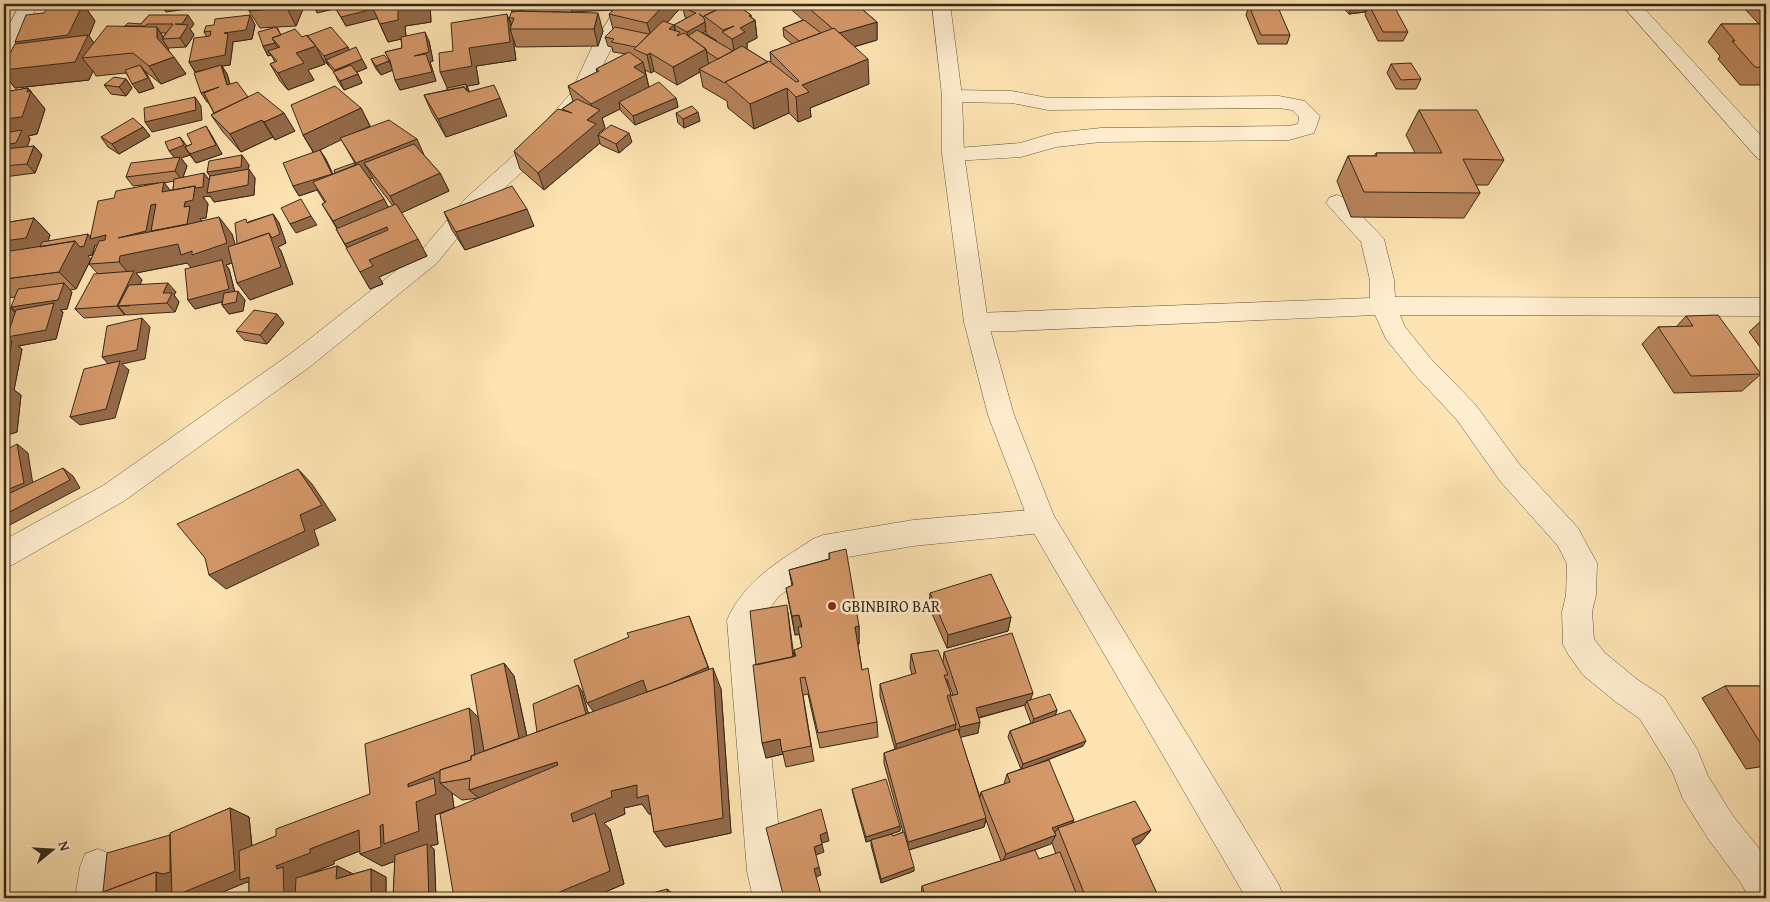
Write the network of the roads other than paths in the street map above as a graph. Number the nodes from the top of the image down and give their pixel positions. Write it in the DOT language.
graph roads {
  1 [pos="29,4"];
  2 [pos="627,4"];
  3 [pos="941,4"];
  4 [pos="1630,4"];
  5 [pos="4,53"];
  6 [pos="952,96"];
  7 [pos="1048,104"];
  8 [pos="1054,140"];
  9 [pos="953,154"];
  10 [pos="1766,154"];
  11 [pos="1337,203"];
  12 [pos="1383,306"];
  13 [pos="1766,307"];
  14 [pos="976,322"];
  15 [pos="1042,521"];
  16 [pos="4,555"];
  17 [pos="1766,893"];
  18 [pos="771,898"];
  19 [pos="1266,898"];
  1 -- 5 [label="street"];
  2 -- 16 [label="street"];
  3 -- 6 [label="street"];
  4 -- 10 [label="street"];
  6 -- 7 [label="street"];
  6 -- 9 [label="street"];
  7 -- 8 [label="street"];
  7 -- 8 [label="street"];
  8 -- 9 [label="street"];
  9 -- 14 [label="street"];
  11 -- 12 [label="street"];
  12 -- 13 [label="street"];
  12 -- 14 [label="street"];
  12 -- 17 [label="street"];
  14 -- 15 [label="street"];
  15 -- 18 [label="street"];
  15 -- 19 [label="street"];
}
